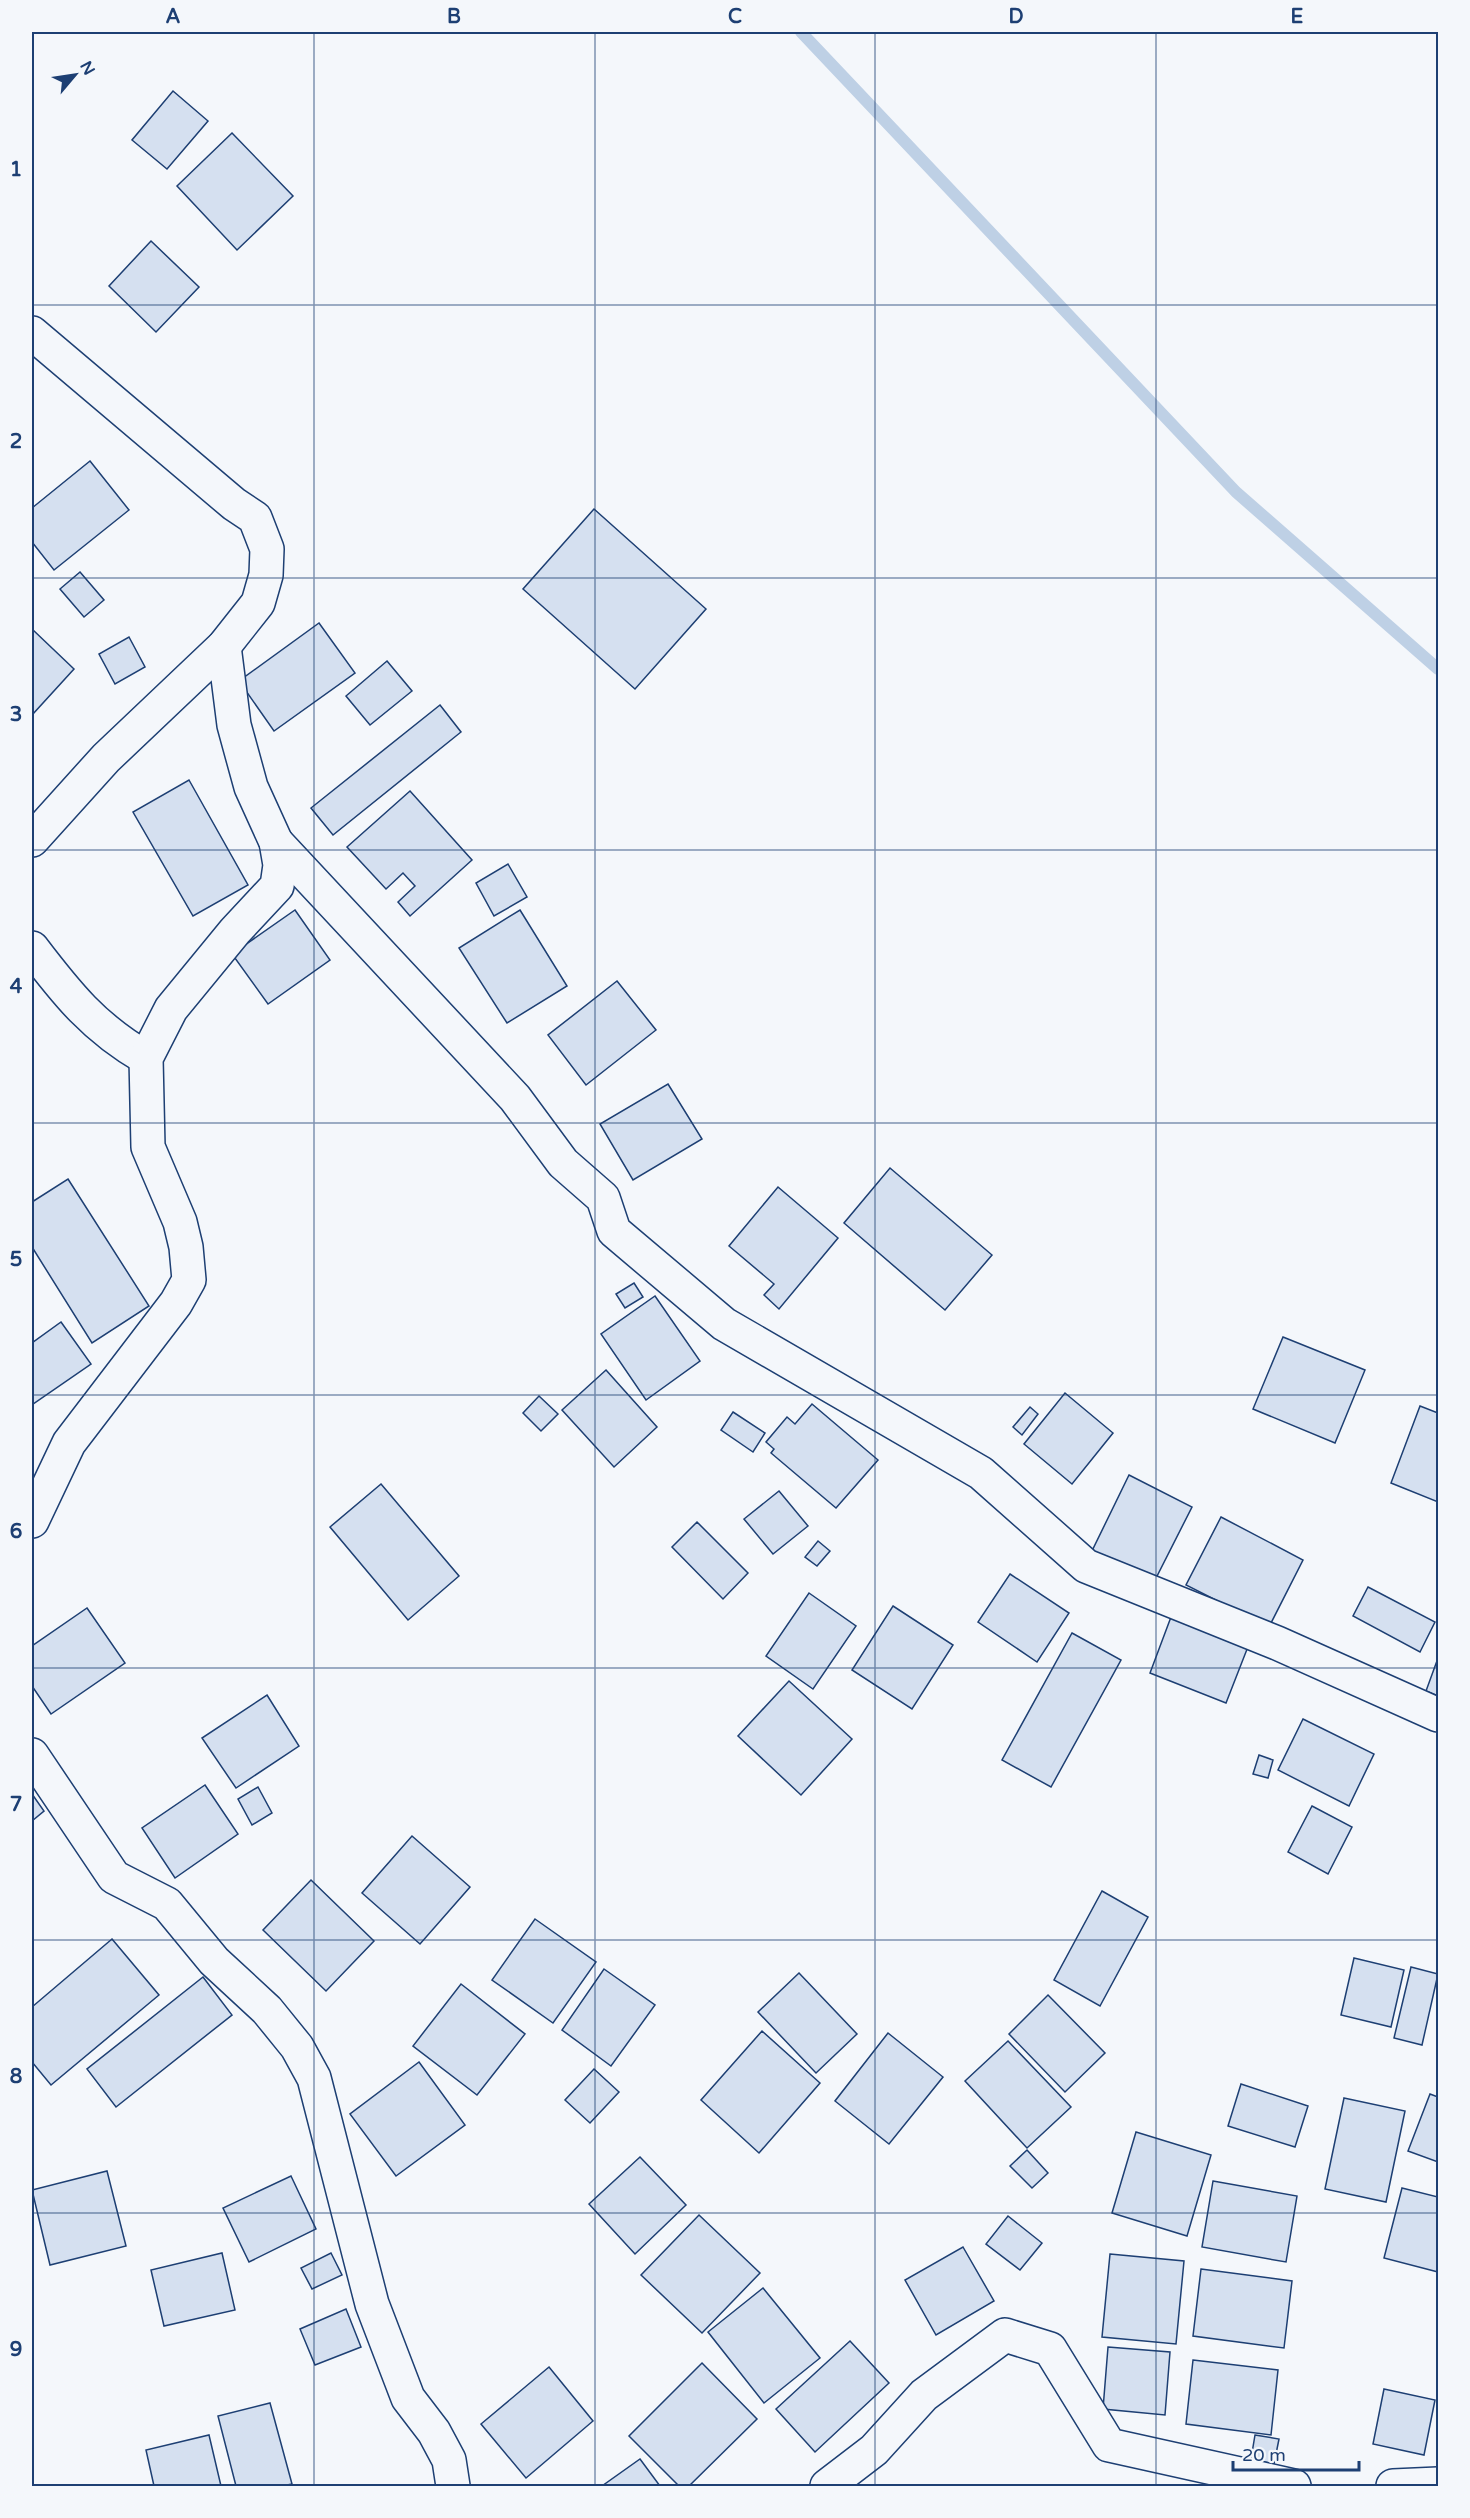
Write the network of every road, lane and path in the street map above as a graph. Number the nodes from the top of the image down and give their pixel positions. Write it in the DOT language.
graph roads {
  1 [pos="32,333"];
  2 [pos="224,646"];
  3 [pos="32,840"];
  4 [pos="276,842"];
  5 [pos="32,948"];
  6 [pos="146,1058"];
  7 [pos="32,1521"];
  8 [pos="1438,1715"];
  9 [pos="32,1755"];
  10 [pos="1438,2484"];
  11 [pos="453,2487"];
  12 [pos="827,2487"];
  13 [pos="1294,2487"];
  14 [pos="1393,2487"];
  1 -- 2 [label="street"];
  2 -- 3 [label="street"];
  2 -- 4 [label="street"];
  4 -- 6 [label="street"];
  4 -- 8 [label="street"];
  5 -- 6 [label="street"];
  6 -- 7 [label="street"];
  9 -- 11 [label="street"];
  10 -- 14 [label="street"];
  12 -- 13 [label="street"];
}
